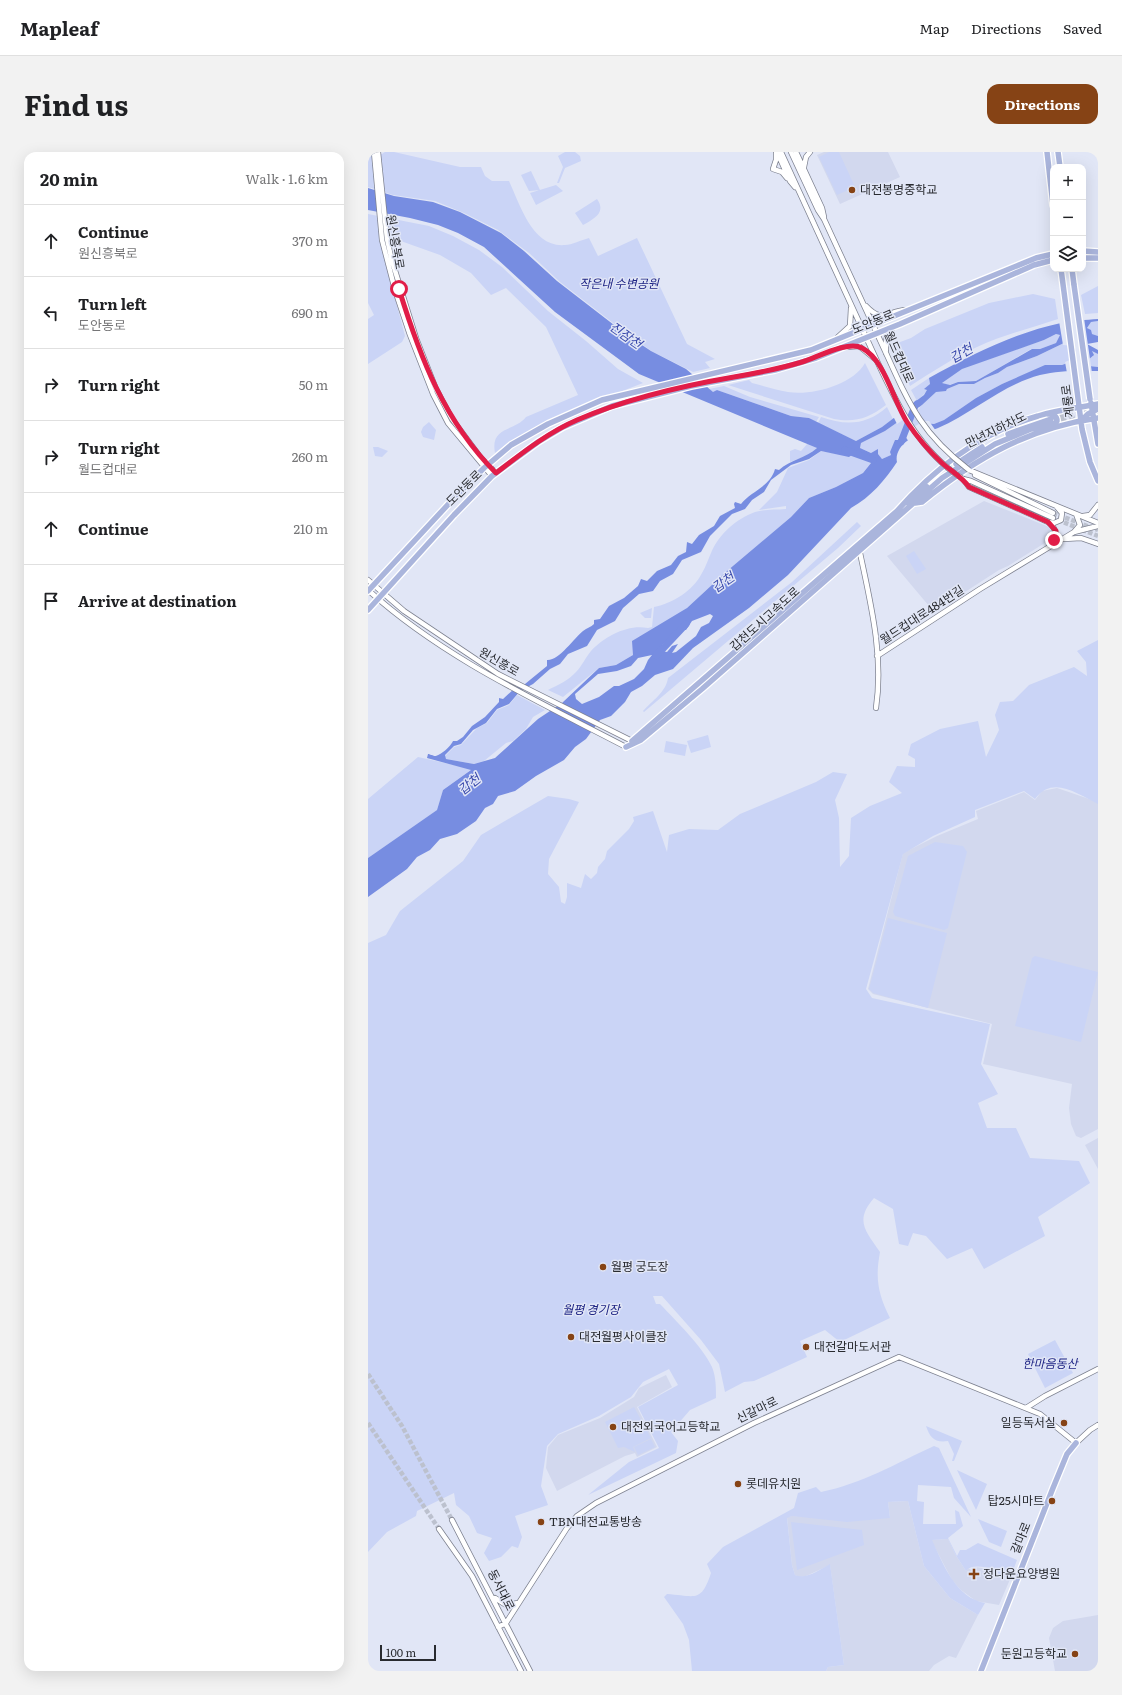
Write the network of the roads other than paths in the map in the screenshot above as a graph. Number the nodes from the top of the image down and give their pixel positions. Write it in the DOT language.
graph roads {
  1 [pos="374,152"];
  2 [pos="378,152"];
  3 [pos="776,152"];
  4 [pos="781,152"];
  5 [pos="791,152"];
  6 [pos="796,152"];
  7 [pos="810,152"];
  8 [pos="1047,152"];
  9 [pos="1058,152"];
  10 [pos="1060,164"];
  11 [pos="805,171"];
  12 [pos="378,179"];
  13 [pos="790,180"];
  14 [pos="797,190"];
  15 [pos="1052,200"];
  16 [pos="824,219"];
  17 [pos="1086,251"];
  18 [pos="1098,252"];
  19 [pos="1050,255"];
  20 [pos="1086,258"];
  21 [pos="1098,258"];
  22 [pos="1050,261"];
  23 [pos="1061,272"];
  24 [pos="1072,272"];
  25 [pos="863,302"];
  26 [pos="851,306"];
  27 [pos="910,310"];
  28 [pos="873,324"];
  29 [pos="900,324"];
  30 [pos="862,328"];
  31 [pos="877,332"];
  32 [pos="866,337"];
  33 [pos="833,340"];
  34 [pos="839,348"];
  35 [pos="886,353"];
  36 [pos="877,361"];
  37 [pos="1098,404"];
  38 [pos="1091,406"];
  39 [pos="1080,407"];
  40 [pos="1098,409"];
  41 [pos="1046,414"];
  42 [pos="1095,418"];
  43 [pos="1081,421"];
  44 [pos="1052,423"];
  45 [pos="1098,444"];
  46 [pos="486,466"];
  47 [pos="969,470"];
  48 [pos="494,475"];
  49 [pos="963,479"];
  50 [pos="1098,481"];
  51 [pos="915,503"];
  52 [pos="1098,505"];
  53 [pos="1056,506"];
  54 [pos="897,511"];
  55 [pos="1053,512"];
  56 [pos="1076,514"];
  57 [pos="1083,516"];
  58 [pos="1053,518"];
  59 [pos="1048,522"];
  60 [pos="1098,523"];
  61 [pos="1098,526"];
  62 [pos="1074,532"];
  63 [pos="1062,539"];
  64 [pos="1098,544"];
  65 [pos="858,547"];
  66 [pos="1050,547"];
  67 [pos="368,580"];
  68 [pos="373,585"];
  69 [pos="368,590"];
  70 [pos="382,594"];
  71 [pos="378,599"];
  72 [pos="368,610"];
  73 [pos="877,656"];
  74 [pos="876,708"];
  75 [pos="632,741"];
  76 [pos="626,747"];
  77 [pos="1098,1369"];
  78 [pos="1026,1408"];
  79 [pos="1098,1426"];
  80 [pos="1076,1443"];
  81 [pos="452,1520"];
  82 [pos="439,1528"];
  83 [pos="492,1595"];
  84 [pos="520,1602"];
  85 [pos="506,1623"];
  86 [pos="498,1627"];
  87 [pos="521,1671"];
  88 [pos="530,1671"];
  89 [pos="981,1671"];
  1 -- 12 [label="street, 원신흥북로"];
  2 -- 12 [label="street, 원신흥북로"];
  3 -- 13 [label="street"];
  3 -- 13 [label="street"];
  4 -- 14 [label="street"];
  5 -- 16 [label="street, 월드컵대로"];
  6 -- 11 [label="street"];
  7 -- 11 [label="street"];
  8 -- 15 [label="main road"];
  9 -- 10 [label="main road"];
  11 -- 16 [label="street"];
  12 -- 46 [label="street, 원신흥북로"];
  13 -- 14 [label="street"];
  14 -- 26 [label="street, 월드컵대로"];
  16 -- 25 [label="street, 월드컵대로"];
  17 -- 18 [label="main road"];
  19 -- 27 [label="main road, 도안동로"];
  20 -- 21 [label="main road"];
  22 -- 29 [label="main road, 도안동로"];
  23 -- 39 [label="main road, 계룡로"];
  24 -- 38 [label="main road, 계룡로, bridge"];
  25 -- 27 [label="street"];
  25 -- 28 [label="street, 월드컵대로"];
  26 -- 30 [label="street, 월드컵대로"];
  26 -- 33 [label="street"];
  27 -- 28 [label="main road, 도안동로"];
  28 -- 30 [label="main road, 도안동로"];
  28 -- 31 [label="street, 월드컵대로"];
  29 -- 31 [label="main road, 도안동로"];
  29 -- 35 [label="street"];
  30 -- 32 [label="street, 월드컵대로"];
  30 -- 33 [label="main road, 도안동로"];
  31 -- 32 [label="main road, 도안동로"];
  31 -- 35 [label="street, 월드컵대로"];
  32 -- 34 [label="main road, 도안동로"];
  32 -- 36 [label="street, 월드컵대로"];
  33 -- 46 [label="main road, 도안동로"];
  34 -- 36 [label="street"];
  34 -- 48 [label="main road, 도안동로"];
  35 -- 47 [label="street, 월드컵대로, bridge"];
  36 -- 49 [label="street, 월드컵대로, bridge"];
  37 -- 38 [label="main road"];
  38 -- 39 [label="main road"];
  38 -- 42 [label="main road, 계룡로"];
  39 -- 41 [label="main road"];
  39 -- 43 [label="main road, 계룡로"];
  40 -- 43 [label="main road"];
  41 -- 44 [label="main road"];
  41 -- 54 [label="main road"];
  42 -- 43 [label="main road"];
  42 -- 45 [label="main road, 계룡로"];
  43 -- 44 [label="main road"];
  43 -- 50 [label="main road, 계룡로"];
  44 -- 51 [label="main road, 만년지하차도"];
  44 -- 54 [label="main road, 만년지하차도"];
  46 -- 48 [label="street, 원신흥북로"];
  46 -- 68 [label="main road, 도안동로"];
  47 -- 53 [label="street"];
  47 -- 55 [label="street, 월드컵대로"];
  48 -- 70 [label="main road, 도안동로"];
  49 -- 58 [label="street, 월드컵대로"];
  49 -- 59 [label="street"];
  51 -- 65 [label="main road, 갑천도시고속도로"];
  52 -- 57 [label="street"];
  53 -- 56 [label="street"];
  53 -- 59 [label="street"];
  54 -- 65 [label="main road, 갑천도시고속도로"];
  56 -- 57 [label="street"];
  56 -- 62 [label="street"];
  57 -- 60 [label="street"];
  59 -- 66 [label="street"];
  61 -- 62 [label="street, 월드컵대로484번길"];
  62 -- 63 [label="street, 월드컵대로484번길"];
  63 -- 64 [label="street"];
  63 -- 66 [label="street, 월드컵대로484번길"];
  65 -- 73 [label="street, 월드컵대로484번길"];
  65 -- 75 [label="main road, 갑천도시고속도로"];
  65 -- 76 [label="main road, 갑천도시고속도로"];
  66 -- 73 [label="street, 월드컵대로484번길"];
  67 -- 68 [label="street, 원신흥로"];
  68 -- 69 [label="main road, 도안동로"];
  68 -- 70 [label="street, 원신흥로"];
  69 -- 71 [label="street, 원신흥로"];
  70 -- 71 [label="main road, 도안동로"];
  70 -- 75 [label="street, 원신흥로"];
  71 -- 72 [label="main road, 도안동로"];
  71 -- 76 [label="street, 원신흥로"];
  73 -- 74 [label="street"];
  77 -- 78 [label="street"];
  78 -- 80 [label="street, 신갈마로"];
  78 -- 84 [label="street, 신갈마로"];
  79 -- 80 [label="street, 갈마로"];
  80 -- 89 [label="main road, 갈마로"];
  81 -- 83 [label="street, 동서대로"];
  82 -- 86 [label="street, 동서대로"];
  83 -- 84 [label="street"];
  83 -- 85 [label="street, 동서대로"];
  84 -- 85 [label="street, 신갈마로"];
  85 -- 86 [label="street"];
  85 -- 88 [label="street, 동서대로"];
  86 -- 87 [label="street, 동서대로"];
}
